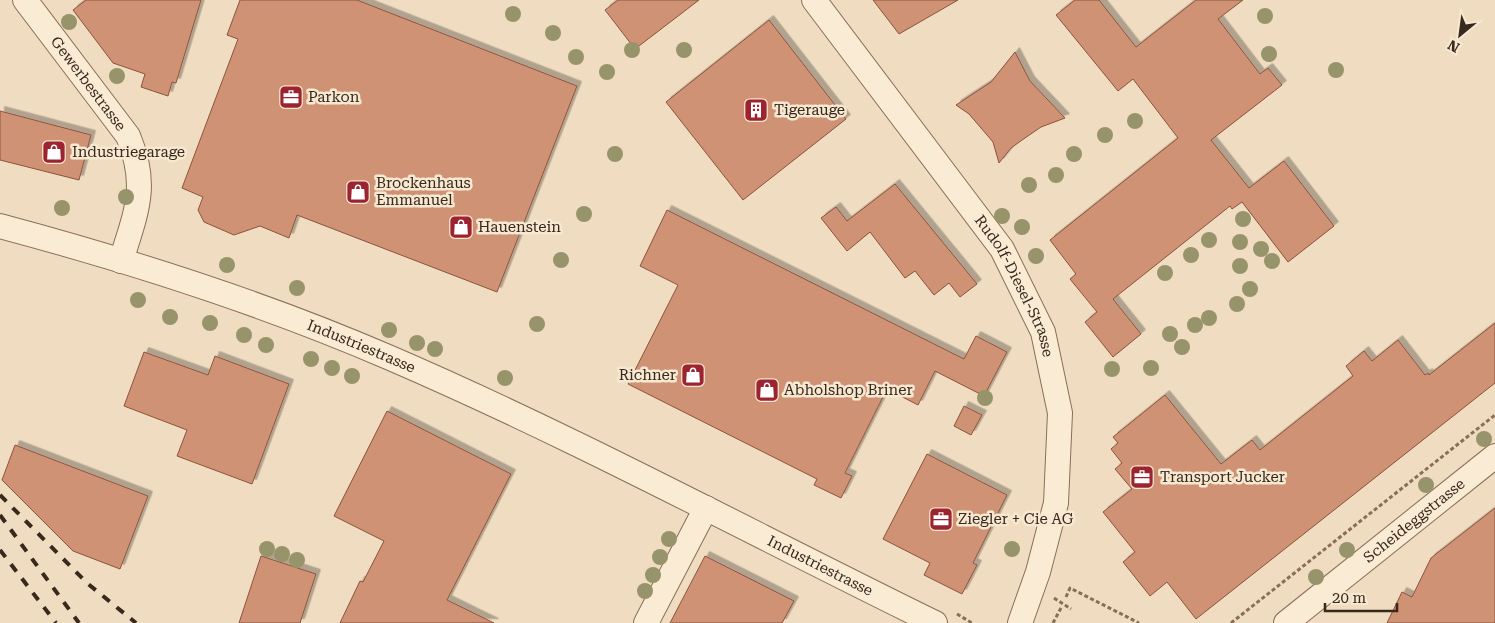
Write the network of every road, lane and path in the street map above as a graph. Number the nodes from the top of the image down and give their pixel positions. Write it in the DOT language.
graph roads {
  1 [pos="25,0"];
  2 [pos="814,0"];
  3 [pos="0,226"];
  4 [pos="121,261"];
  5 [pos="1495,415"];
  6 [pos="1495,456"];
  7 [pos="706,508"];
  8 [pos="1066,597"];
  9 [pos="1061,608"];
  10 [pos="646,623"];
  11 [pos="935,623"];
  12 [pos="1020,623"];
  13 [pos="1053,623"];
  14 [pos="1139,623"];
  15 [pos="1231,623"];
  16 [pos="1286,623"];
  1 -- 4 [label="street, Gewerbestrasse"];
  2 -- 12 [label="street, Rudolf-Diesel-Strasse"];
  3 -- 4 [label="street, Industriestrasse"];
  4 -- 7 [label="street, Industriestrasse"];
  5 -- 15 [label="path"];
  6 -- 16 [label="street, Scheideggstrasse"];
  7 -- 10 [label="street"];
  7 -- 11 [label="street, Industriestrasse"];
  8 -- 14 [label="path"];
  9 -- 13 [label="path"];
}
